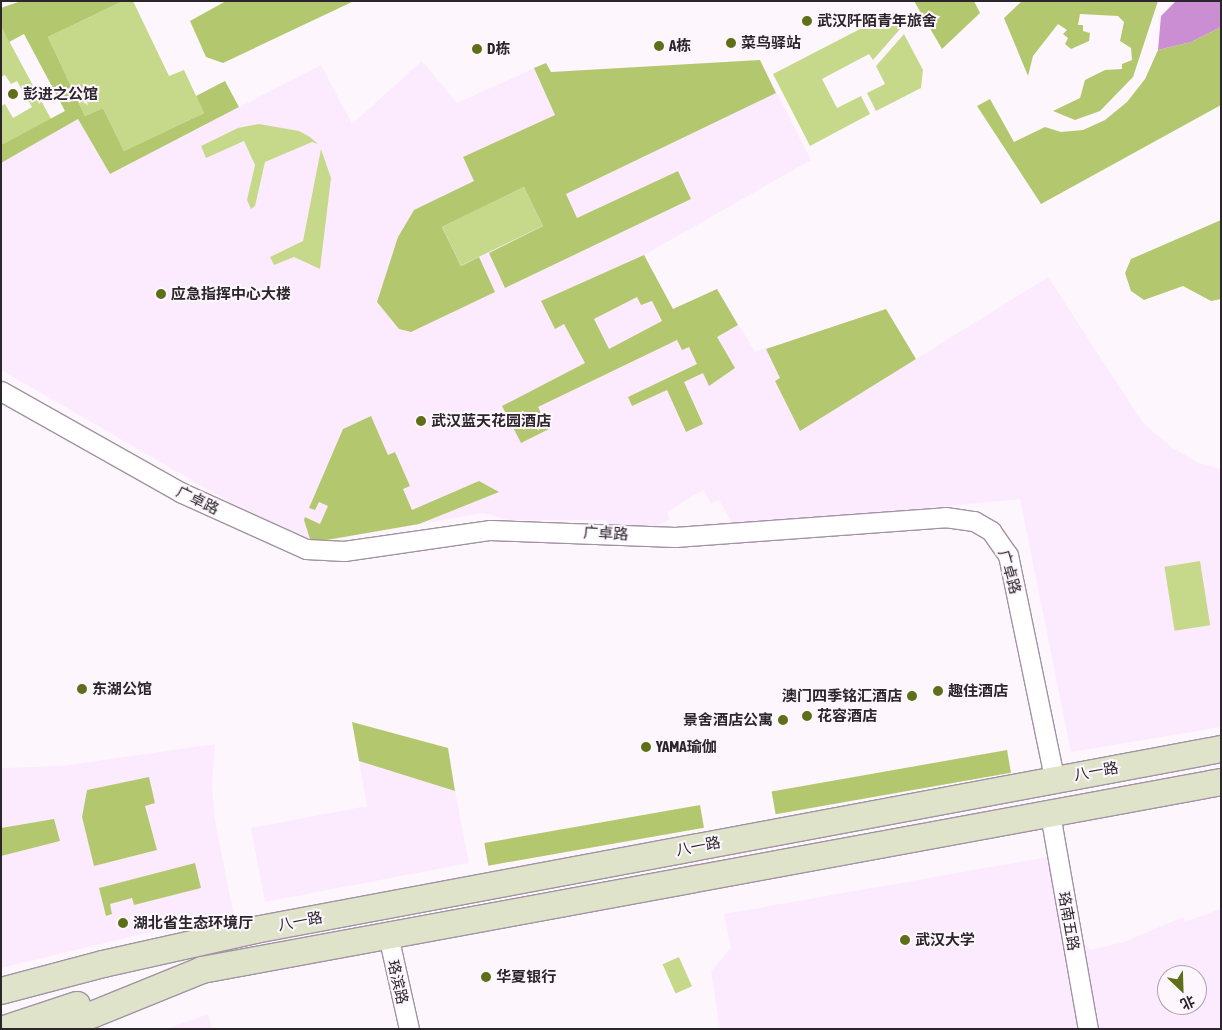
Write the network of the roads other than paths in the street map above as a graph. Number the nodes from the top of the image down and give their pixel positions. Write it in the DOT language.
graph roads {
  1 [pos="1,390"];
  2 [pos="1221,749"];
  3 [pos="1054,778"];
  4 [pos="1221,782"];
  5 [pos="1050,814"];
  6 [pos="388,935"];
  7 [pos="195,971"];
  8 [pos="9,1013"];
  9 [pos="57,1029"];
  10 [pos="409,1029"];
  11 [pos="1088,1029"];
  1 -- 3 [label="street, 广卓路"];
  2 -- 3 [label="main road, 八一路"];
  3 -- 8 [label="main road, 八一路"];
  4 -- 5 [label="main road, 八一路"];
  5 -- 6 [label="main road, 八一路"];
  5 -- 11 [label="street, 珞南五路"];
  6 -- 7 [label="main road, 八一路"];
  6 -- 10 [label="street, 珞滨路"];
  7 -- 8 [label="main road, 八一路"];
  7 -- 9 [label="main road, 八一路"];
}
